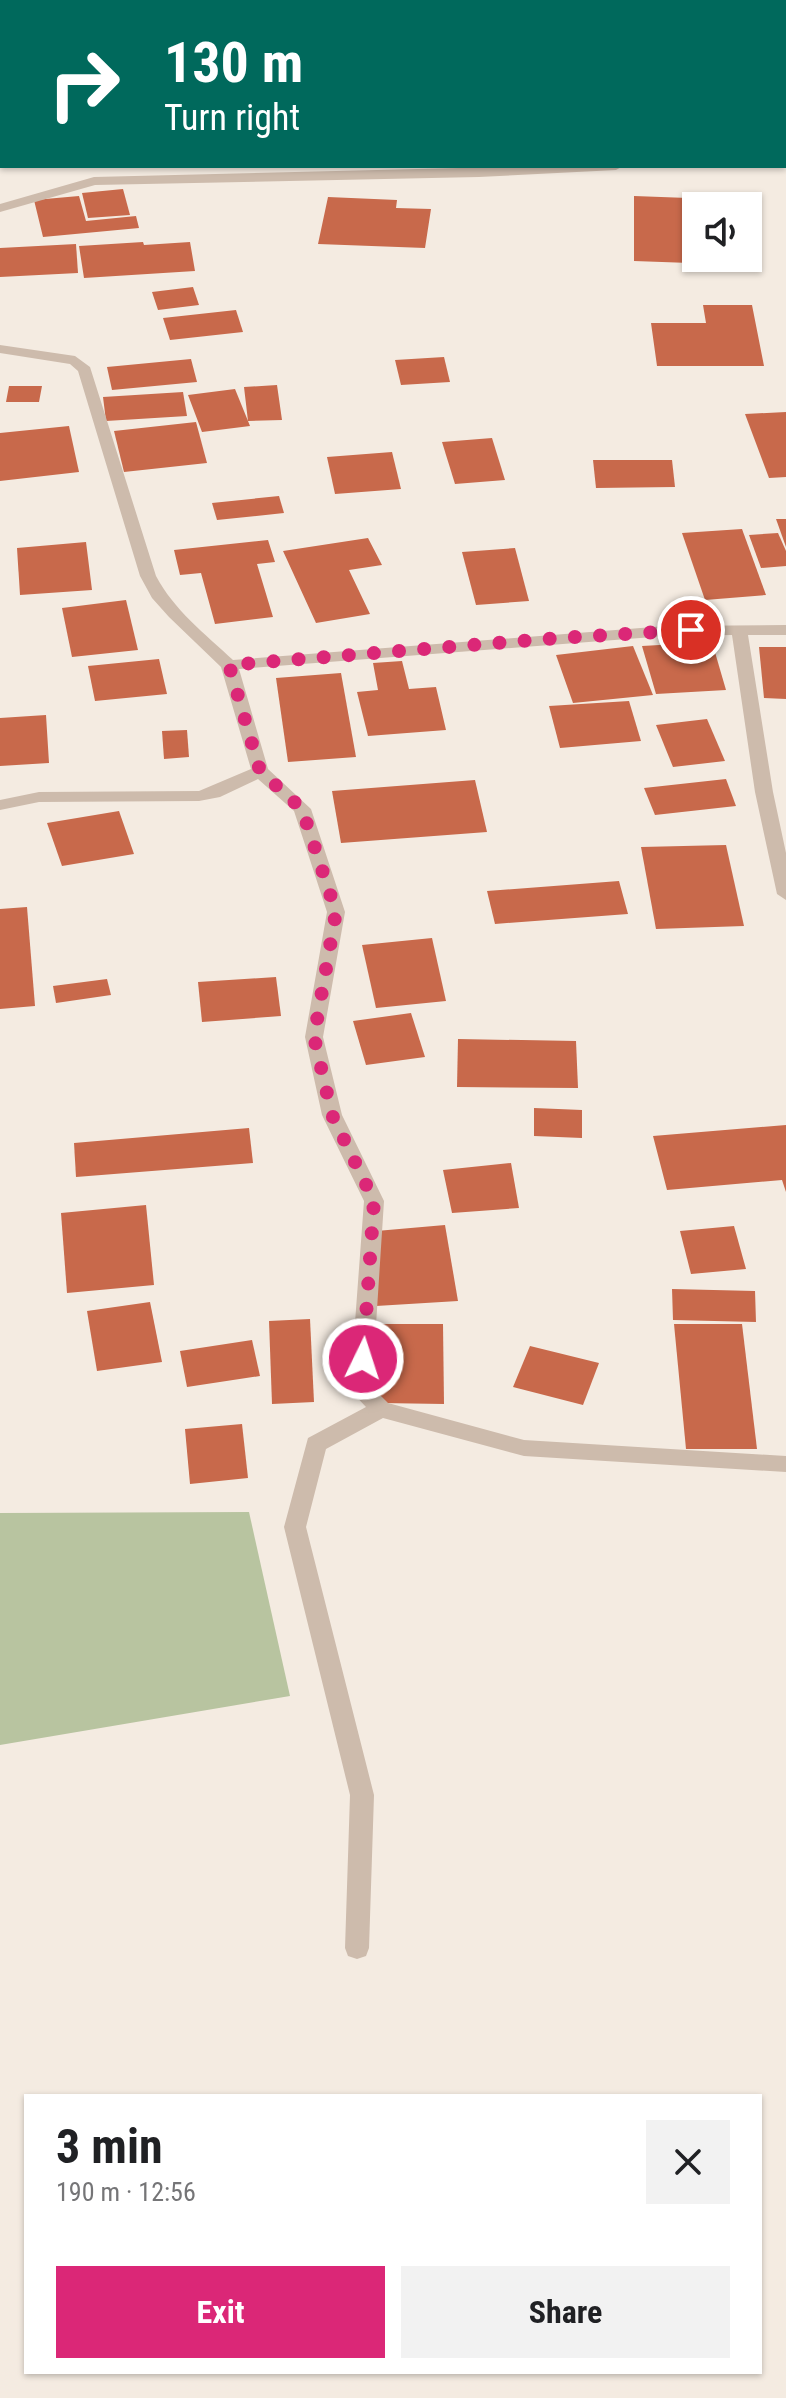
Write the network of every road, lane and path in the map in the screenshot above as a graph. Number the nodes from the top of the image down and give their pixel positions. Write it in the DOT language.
graph roads {
  1 [pos="577,168"];
  2 [pos="0,208"];
  3 [pos="0,349"];
  4 [pos="739,630"];
  5 [pos="786,630"];
  6 [pos="229,665"];
  7 [pos="260,771"];
  8 [pos="0,805"];
  9 [pos="786,894"];
  10 [pos="381,1409"];
  11 [pos="786,1464"];
  12 [pos="357,1948"];
  1 -- 2 [label="street"];
  3 -- 6 [label="street"];
  4 -- 5 [label="street"];
  4 -- 6 [label="street"];
  4 -- 9 [label="street"];
  6 -- 7 [label="street"];
  7 -- 8 [label="street"];
  7 -- 10 [label="street"];
  10 -- 11 [label="street"];
  10 -- 12 [label="street"];
}
